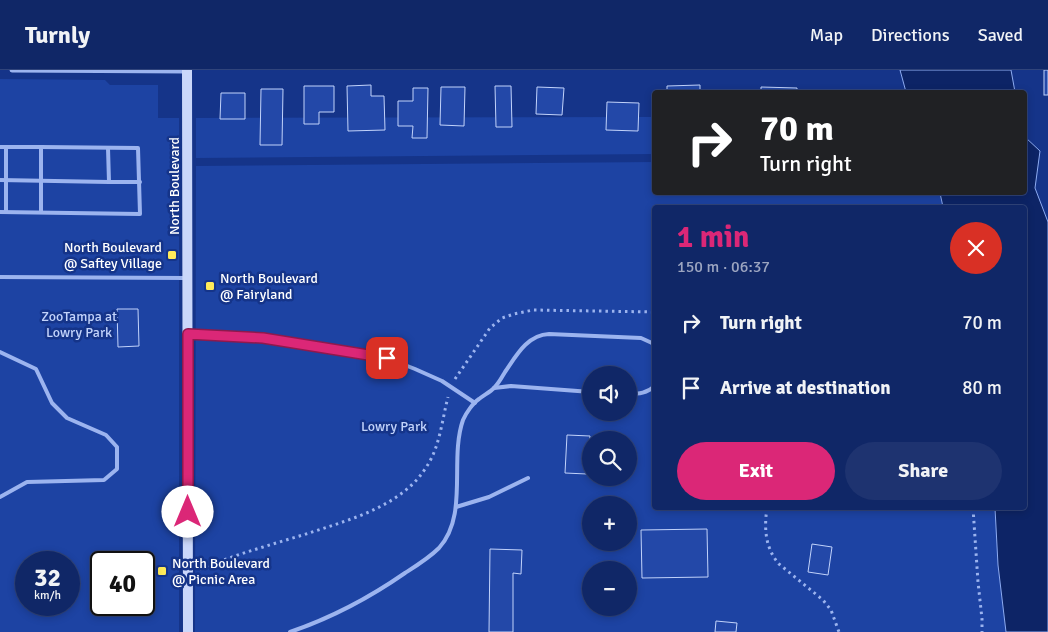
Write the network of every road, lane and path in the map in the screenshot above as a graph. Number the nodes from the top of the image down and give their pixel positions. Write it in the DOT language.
graph roads {
  1 [pos="12,70"];
  2 [pos="187,71"];
  3 [pos="0,147"];
  4 [pos="6,147"];
  5 [pos="41,147"];
  6 [pos="108,148"];
  7 [pos="0,180"];
  8 [pos="6,180"];
  9 [pos="41,180"];
  10 [pos="109,182"];
  11 [pos="140,182"];
  12 [pos="0,212"];
  13 [pos="6,212"];
  14 [pos="41,212"];
  15 [pos="0,277"];
  16 [pos="188,278"];
  17 [pos="652,312"];
  18 [pos="188,334"];
  19 [pos="652,343"];
  20 [pos="0,352"];
  21 [pos="451,387"];
  22 [pos="494,388"];
  23 [pos="652,389"];
  24 [pos="582,391"];
  25 [pos="637,394"];
  26 [pos="475,403"];
  27 [pos="528,478"];
  28 [pos="0,497"];
  29 [pos="456,507"];
  30 [pos="767,510"];
  31 [pos="973,510"];
  32 [pos="208,565"];
  33 [pos="188,632"];
  34 [pos="290,632"];
  35 [pos="839,632"];
  36 [pos="982,632"];
  1 -- 2 [label="street"];
  2 -- 16 [label="street, North Boulevard"];
  3 -- 4 [label="lane"];
  4 -- 5 [label="lane"];
  4 -- 8 [label="lane"];
  5 -- 6 [label="lane"];
  5 -- 9 [label="lane"];
  6 -- 10 [label="lane"];
  6 -- 11 [label="lane"];
  7 -- 8 [label="lane"];
  8 -- 9 [label="lane"];
  8 -- 13 [label="lane"];
  9 -- 10 [label="lane"];
  9 -- 14 [label="lane"];
  10 -- 11 [label="lane"];
  11 -- 14 [label="lane"];
  12 -- 13 [label="lane"];
  13 -- 14 [label="lane"];
  15 -- 16 [label="lane"];
  16 -- 18 [label="street, North Boulevard"];
  17 -- 21 [label="path"];
  18 -- 21 [label="lane"];
  18 -- 33 [label="street, North Boulevard"];
  19 -- 22 [label="lane"];
  20 -- 28 [label="lane"];
  21 -- 26 [label="lane"];
  21 -- 32 [label="path"];
  22 -- 24 [label="lane"];
  22 -- 26 [label="lane"];
  23 -- 25 [label="lane"];
  26 -- 29 [label="lane"];
  27 -- 29 [label="lane"];
  29 -- 34 [label="lane"];
  30 -- 35 [label="path"];
  31 -- 36 [label="path"];
}
